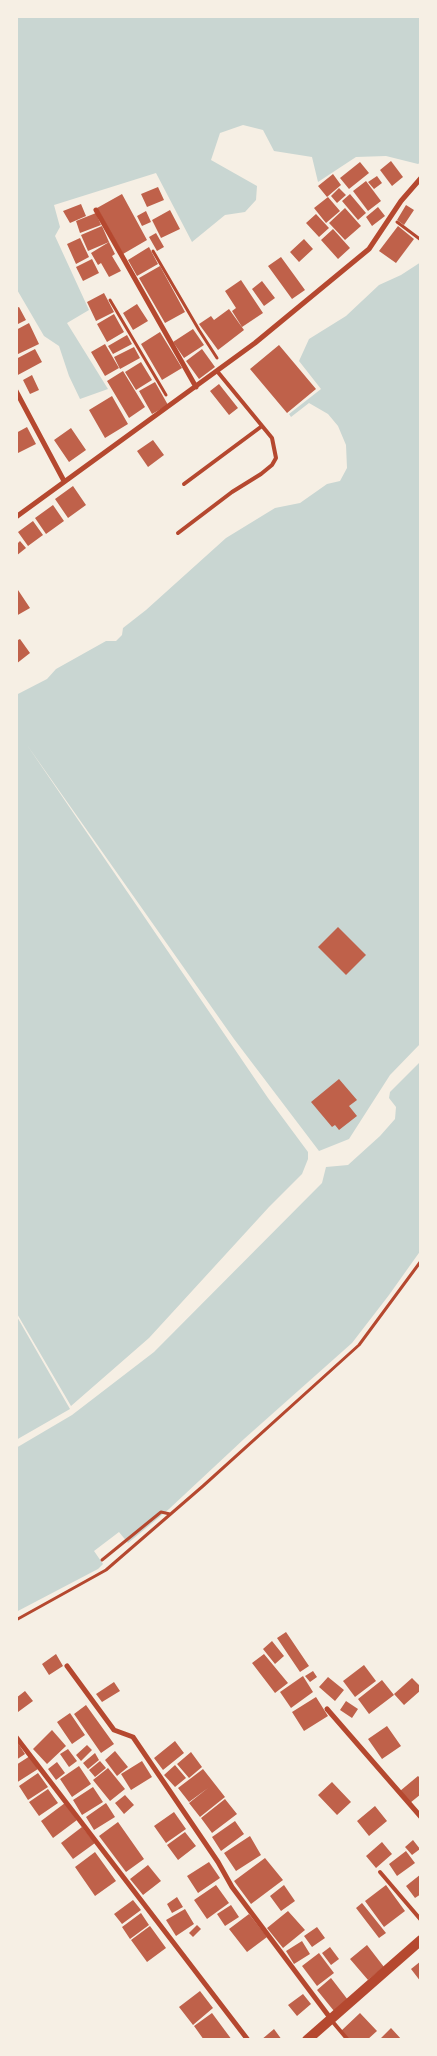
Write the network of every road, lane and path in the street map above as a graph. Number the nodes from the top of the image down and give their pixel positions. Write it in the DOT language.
graph roads {
  1 [pos="421,178"];
  2 [pos="96,210"];
  3 [pos="390,218"];
  4 [pos="421,240"];
  5 [pos="153,251"];
  6 [pos="110,300"];
  7 [pos="223,367"];
  8 [pos="217,371"];
  9 [pos="196,387"];
  10 [pos="16,391"];
  11 [pos="172,404"];
  12 [pos="262,426"];
  13 [pos="64,481"];
  14 [pos="184,484"];
  15 [pos="16,517"];
  16 [pos="178,533"];
  17 [pos="421,1261"];
  18 [pos="171,1514"];
  19 [pos="102,1560"];
  20 [pos="16,1620"];
  21 [pos="67,1666"];
  22 [pos="327,1709"];
  23 [pos="16,1737"];
  24 [pos="421,1817"];
  25 [pos="380,1872"];
  26 [pos="421,1920"];
  27 [pos="421,1940"];
  28 [pos="330,2019"];
  29 [pos="248,2040"];
  30 [pos="307,2040"];
  31 [pos="348,2040"];
  1 -- 3 [label="street"];
  2 -- 9 [label="street"];
  3 -- 4 [label="path"];
  3 -- 7 [label="street"];
  5 -- 7 [label="path"];
  6 -- 11 [label="path"];
  7 -- 8 [label="street"];
  8 -- 9 [label="street"];
  8 -- 12 [label="lane"];
  9 -- 11 [label="street"];
  10 -- 13 [label="street"];
  11 -- 13 [label="street"];
  12 -- 14 [label="lane"];
  12 -- 16 [label="lane"];
  13 -- 15 [label="street"];
  17 -- 18 [label="path"];
  18 -- 19 [label="path"];
  18 -- 20 [label="path"];
  21 -- 28 [label="street"];
  22 -- 24 [label="street"];
  23 -- 29 [label="street"];
  25 -- 26 [label="lane"];
  27 -- 28 [label="main road"];
  28 -- 30 [label="main road"];
  28 -- 31 [label="lane"];
}
